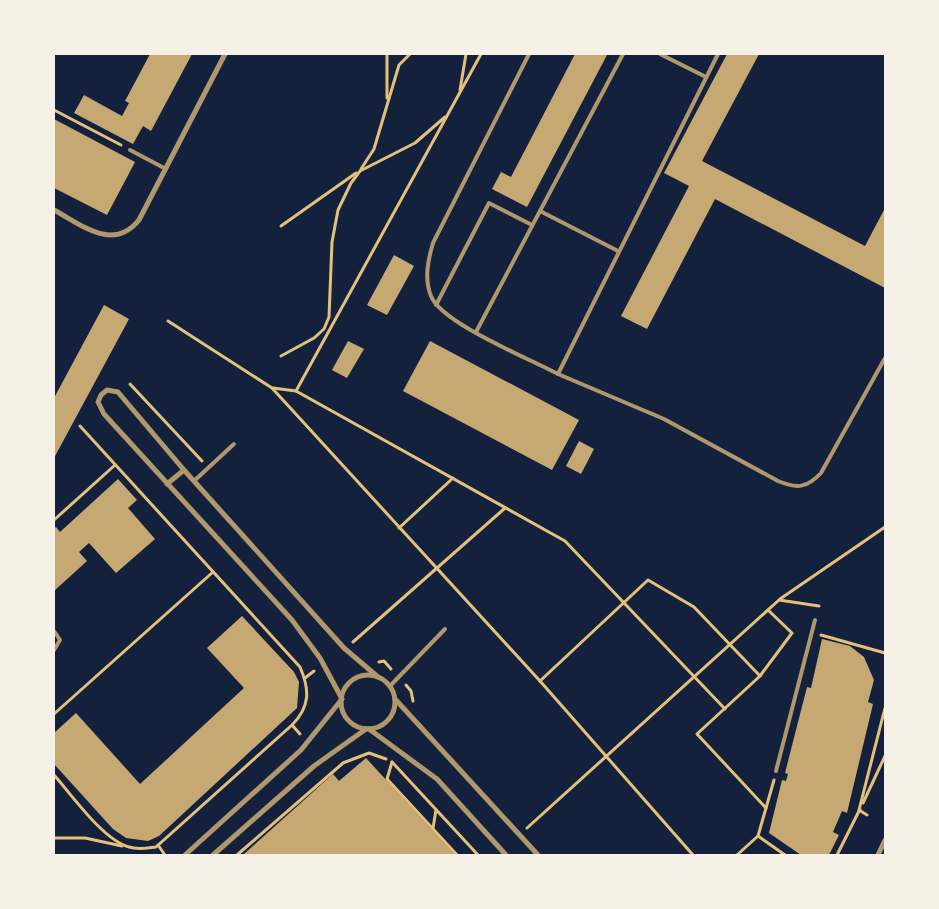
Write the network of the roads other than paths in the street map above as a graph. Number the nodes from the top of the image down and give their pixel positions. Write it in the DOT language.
graph roads {
  1 [pos="225,54"];
  2 [pos="529,54"];
  3 [pos="623,54"];
  4 [pos="660,54"];
  5 [pos="718,54"];
  6 [pos="706,77"];
  7 [pos="130,150"];
  8 [pos="166,169"];
  9 [pos="54,210"];
  10 [pos="540,211"];
  11 [pos="532,225"];
  12 [pos="618,251"];
  13 [pos="436,304"];
  14 [pos="476,332"];
  15 [pos="885,358"];
  16 [pos="558,374"];
  17 [pos="234,444"];
  18 [pos="184,470"];
  19 [pos="194,481"];
  20 [pos="167,484"];
  21 [pos="815,620"];
  22 [pos="445,629"];
  23 [pos="54,631"];
  24 [pos="54,650"];
  25 [pos="378,677"];
  26 [pos="390,686"];
  27 [pos="342,698"];
  28 [pos="395,700"];
  29 [pos="367,729"];
  30 [pos="776,771"];
  31 [pos="885,840"];
  32 [pos="185,855"];
  33 [pos="213,855"];
  34 [pos="506,855"];
  35 [pos="538,855"];
  36 [pos="878,855"];
  1 -- 8 [label="street"];
  2 -- 13 [label="lane"];
  3 -- 10 [label="lane"];
  4 -- 6 [label="lane"];
  5 -- 6 [label="lane"];
  6 -- 12 [label="lane"];
  7 -- 8 [label="lane"];
  8 -- 9 [label="street"];
  10 -- 11 [label="lane"];
  10 -- 12 [label="lane"];
  11 -- 13 [label="lane"];
  11 -- 14 [label="lane"];
  12 -- 16 [label="lane"];
  13 -- 14 [label="lane"];
  14 -- 16 [label="lane"];
  15 -- 16 [label="lane"];
  17 -- 19 [label="lane"];
  18 -- 19 [label="street"];
  18 -- 20 [label="street"];
  18 -- 20 [label="street"];
  19 -- 25 [label="street"];
  20 -- 27 [label="street"];
  21 -- 30 [label="lane"];
  22 -- 26 [label="lane"];
  23 -- 24 [label="lane"];
  25 -- 26 [label="street"];
  25 -- 27 [label="street"];
  26 -- 28 [label="street"];
  27 -- 29 [label="street"];
  27 -- 32 [label="street"];
  28 -- 29 [label="street"];
  28 -- 35 [label="street"];
  29 -- 33 [label="street"];
  29 -- 34 [label="street"];
  31 -- 36 [label="street"];
}
